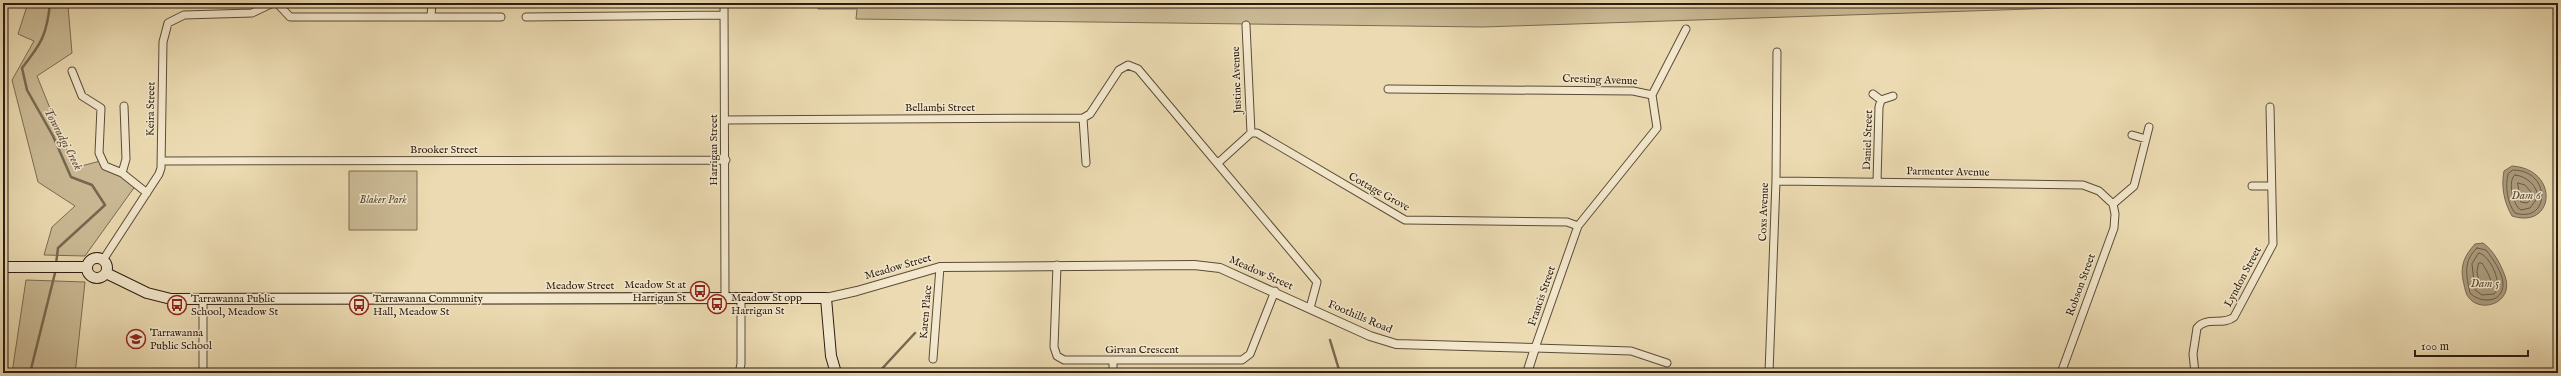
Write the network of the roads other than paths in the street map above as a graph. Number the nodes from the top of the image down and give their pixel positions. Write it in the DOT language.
graph roads {
  1 [pos="273,3"];
  2 [pos="277,3"];
  3 [pos="432,3"];
  4 [pos="724,3"];
  5 [pos="724,15"];
  6 [pos="431,16"];
  7 [pos="501,17"];
  8 [pos="526,17"];
  9 [pos="1246,25"];
  10 [pos="1686,29"];
  11 [pos="1777,52"];
  12 [pos="72,71"];
  13 [pos="1388,89"];
  14 [pos="1873,94"];
  15 [pos="1652,95"];
  16 [pos="1894,96"];
  17 [pos="1881,100"];
  18 [pos="124,106"];
  19 [pos="2270,107"];
  20 [pos="1082,118"];
  21 [pos="726,120"];
  22 [pos="2149,127"];
  23 [pos="1251,133"];
  24 [pos="2132,135"];
  25 [pos="2146,139"];
  26 [pos="726,160"];
  27 [pos="162,161"];
  28 [pos="1086,163"];
  29 [pos="1218,163"];
  30 [pos="122,173"];
  31 [pos="1776,181"];
  32 [pos="1877,182"];
  33 [pos="2252,186"];
  34 [pos="2271,186"];
  35 [pos="147,192"];
  36 [pos="2112,204"];
  37 [pos="1578,226"];
  38 [pos="103,260"];
  39 [pos="1057,265"];
  40 [pos="3,267"];
  41 [pos="87,267"];
  42 [pos="940,267"];
  43 [pos="106,273"];
  44 [pos="1275,291"];
  45 [pos="725,297"];
  46 [pos="741,297"];
  47 [pos="826,298"];
  48 [pos="203,299"];
  49 [pos="1310,308"];
  50 [pos="1535,348"];
  51 [pos="933,359"];
  52 [pos="1113,362"];
  53 [pos="1667,363"];
  54 [pos="203,373"];
  55 [pos="739,373"];
  56 [pos="836,373"];
  57 [pos="1113,373"];
  58 [pos="1527,373"];
  59 [pos="1769,373"];
  60 [pos="2061,373"];
  61 [pos="2196,373"];
  1 -- 27 [label="street, Keira Street"];
  2 -- 6 [label="street"];
  3 -- 6 [label="street"];
  4 -- 5 [label="street, Harrigan Street"];
  5 -- 8 [label="street"];
  5 -- 21 [label="street, Harrigan Street"];
  6 -- 7 [label="street"];
  9 -- 23 [label="street, Justine Avenue"];
  10 -- 15 [label="street"];
  11 -- 31 [label="street, Coxs Avenue"];
  12 -- 30 [label="street"];
  13 -- 15 [label="street, Cresting Avenue"];
  14 -- 17 [label="street, Daniel Street"];
  15 -- 37 [label="street, Cresting Avenue"];
  16 -- 17 [label="street, Daniel Street"];
  17 -- 32 [label="street, Daniel Street"];
  18 -- 30 [label="street"];
  19 -- 34 [label="street, Lyndon Street"];
  20 -- 21 [label="street, Bellambi Street"];
  20 -- 28 [label="street"];
  20 -- 29 [label="street, Foothills Road"];
  21 -- 26 [label="street, Harrigan Street"];
  22 -- 25 [label="street"];
  23 -- 29 [label="street"];
  23 -- 37 [label="street, Cottage Grove"];
  24 -- 25 [label="street"];
  25 -- 36 [label="street"];
  26 -- 27 [label="street, Brooker Street"];
  26 -- 45 [label="street, Harrigan Street"];
  27 -- 35 [label="street, Keira Street"];
  29 -- 49 [label="street, Foothills Road"];
  30 -- 35 [label="street"];
  31 -- 32 [label="street, Parmenter Avenue"];
  31 -- 59 [label="street, Coxs Avenue"];
  32 -- 36 [label="street, Parmenter Avenue"];
  33 -- 34 [label="street"];
  34 -- 61 [label="street, Lyndon Street"];
  35 -- 38 [label="street, Keira Street"];
  36 -- 60 [label="street, Robson Street"];
  37 -- 50 [label="street, Francis Street"];
  38 -- 41 [label="main road"];
  38 -- 43 [label="main road"];
  39 -- 42 [label="street, Meadow Street"];
  39 -- 44 [label="street, Meadow Street"];
  39 -- 52 [label="street, Girvan Crescent"];
  40 -- 41 [label="main road"];
  41 -- 43 [label="main road"];
  42 -- 47 [label="street, Meadow Street"];
  42 -- 51 [label="street, Karen Place"];
  43 -- 48 [label="main road, Meadow Street"];
  44 -- 49 [label="street, Meadow Street"];
  44 -- 52 [label="street, Girvan Crescent"];
  45 -- 46 [label="main road, Meadow Street"];
  45 -- 48 [label="main road, Meadow Street"];
  46 -- 47 [label="main road, Meadow Street"];
  46 -- 55 [label="street"];
  47 -- 56 [label="main road"];
  48 -- 54 [label="street"];
  49 -- 50 [label="street, Foothills Road"];
  50 -- 53 [label="street, Foothills Road"];
  50 -- 58 [label="street, Francis Street"];
  52 -- 57 [label="street"];
}
